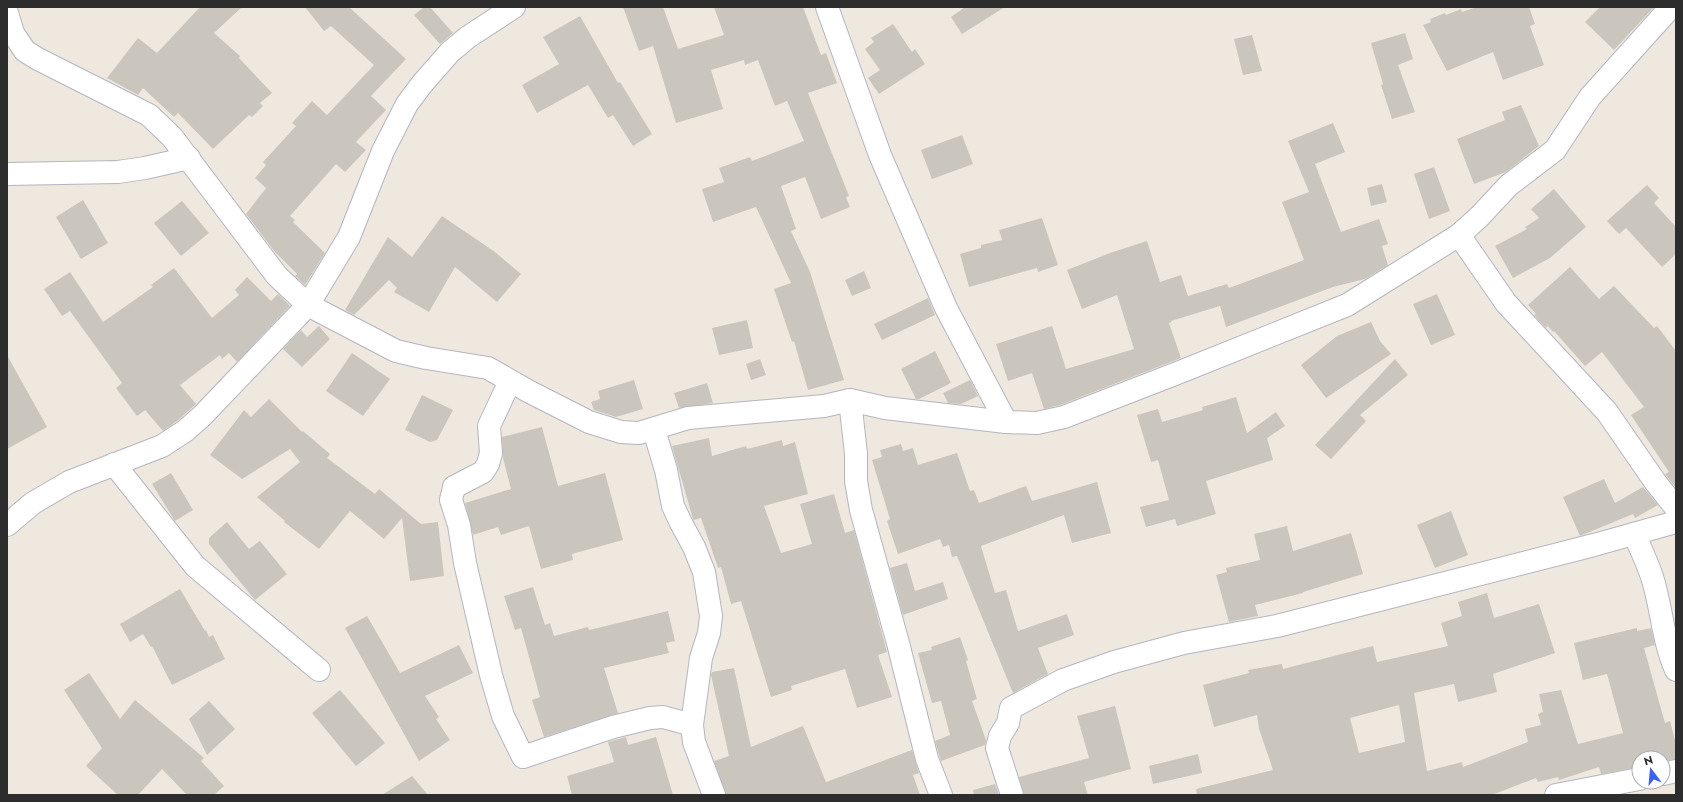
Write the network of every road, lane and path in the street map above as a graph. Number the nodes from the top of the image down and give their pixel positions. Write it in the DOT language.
graph roads {
  1 [pos="514,7"];
  2 [pos="827,7"];
  3 [pos="1671,7"];
  4 [pos="7,13"];
  5 [pos="188,158"];
  6 [pos="7,174"];
  7 [pos="1459,235"];
  8 [pos="308,305"];
  9 [pos="510,381"];
  10 [pos="850,400"];
  11 [pos="1006,422"];
  12 [pos="654,430"];
  13 [pos="114,464"];
  14 [pos="1676,508"];
  15 [pos="1676,522"];
  16 [pos="7,524"];
  17 [pos="1634,534"];
  18 [pos="319,670"];
  19 [pos="1676,670"];
  20 [pos="692,725"];
  21 [pos="1631,780"];
  22 [pos="714,795"];
  23 [pos="942,795"];
  24 [pos="1012,795"];
  25 [pos="1556,795"];
  1 -- 8 [label="street"];
  2 -- 11 [label="street"];
  3 -- 7 [label="street"];
  4 -- 5 [label="street"];
  5 -- 6 [label="street"];
  5 -- 8 [label="street"];
  7 -- 11 [label="street"];
  7 -- 14 [label="street"];
  8 -- 9 [label="street"];
  8 -- 13 [label="street"];
  9 -- 12 [label="street"];
  9 -- 20 [label="street"];
  10 -- 11 [label="street"];
  10 -- 12 [label="street"];
  10 -- 23 [label="street"];
  12 -- 20 [label="street"];
  13 -- 16 [label="street"];
  13 -- 18 [label="street"];
  15 -- 17 [label="street"];
  17 -- 19 [label="street"];
  17 -- 24 [label="street"];
  20 -- 22 [label="street"];
  21 -- 25 [label="street"];
}
